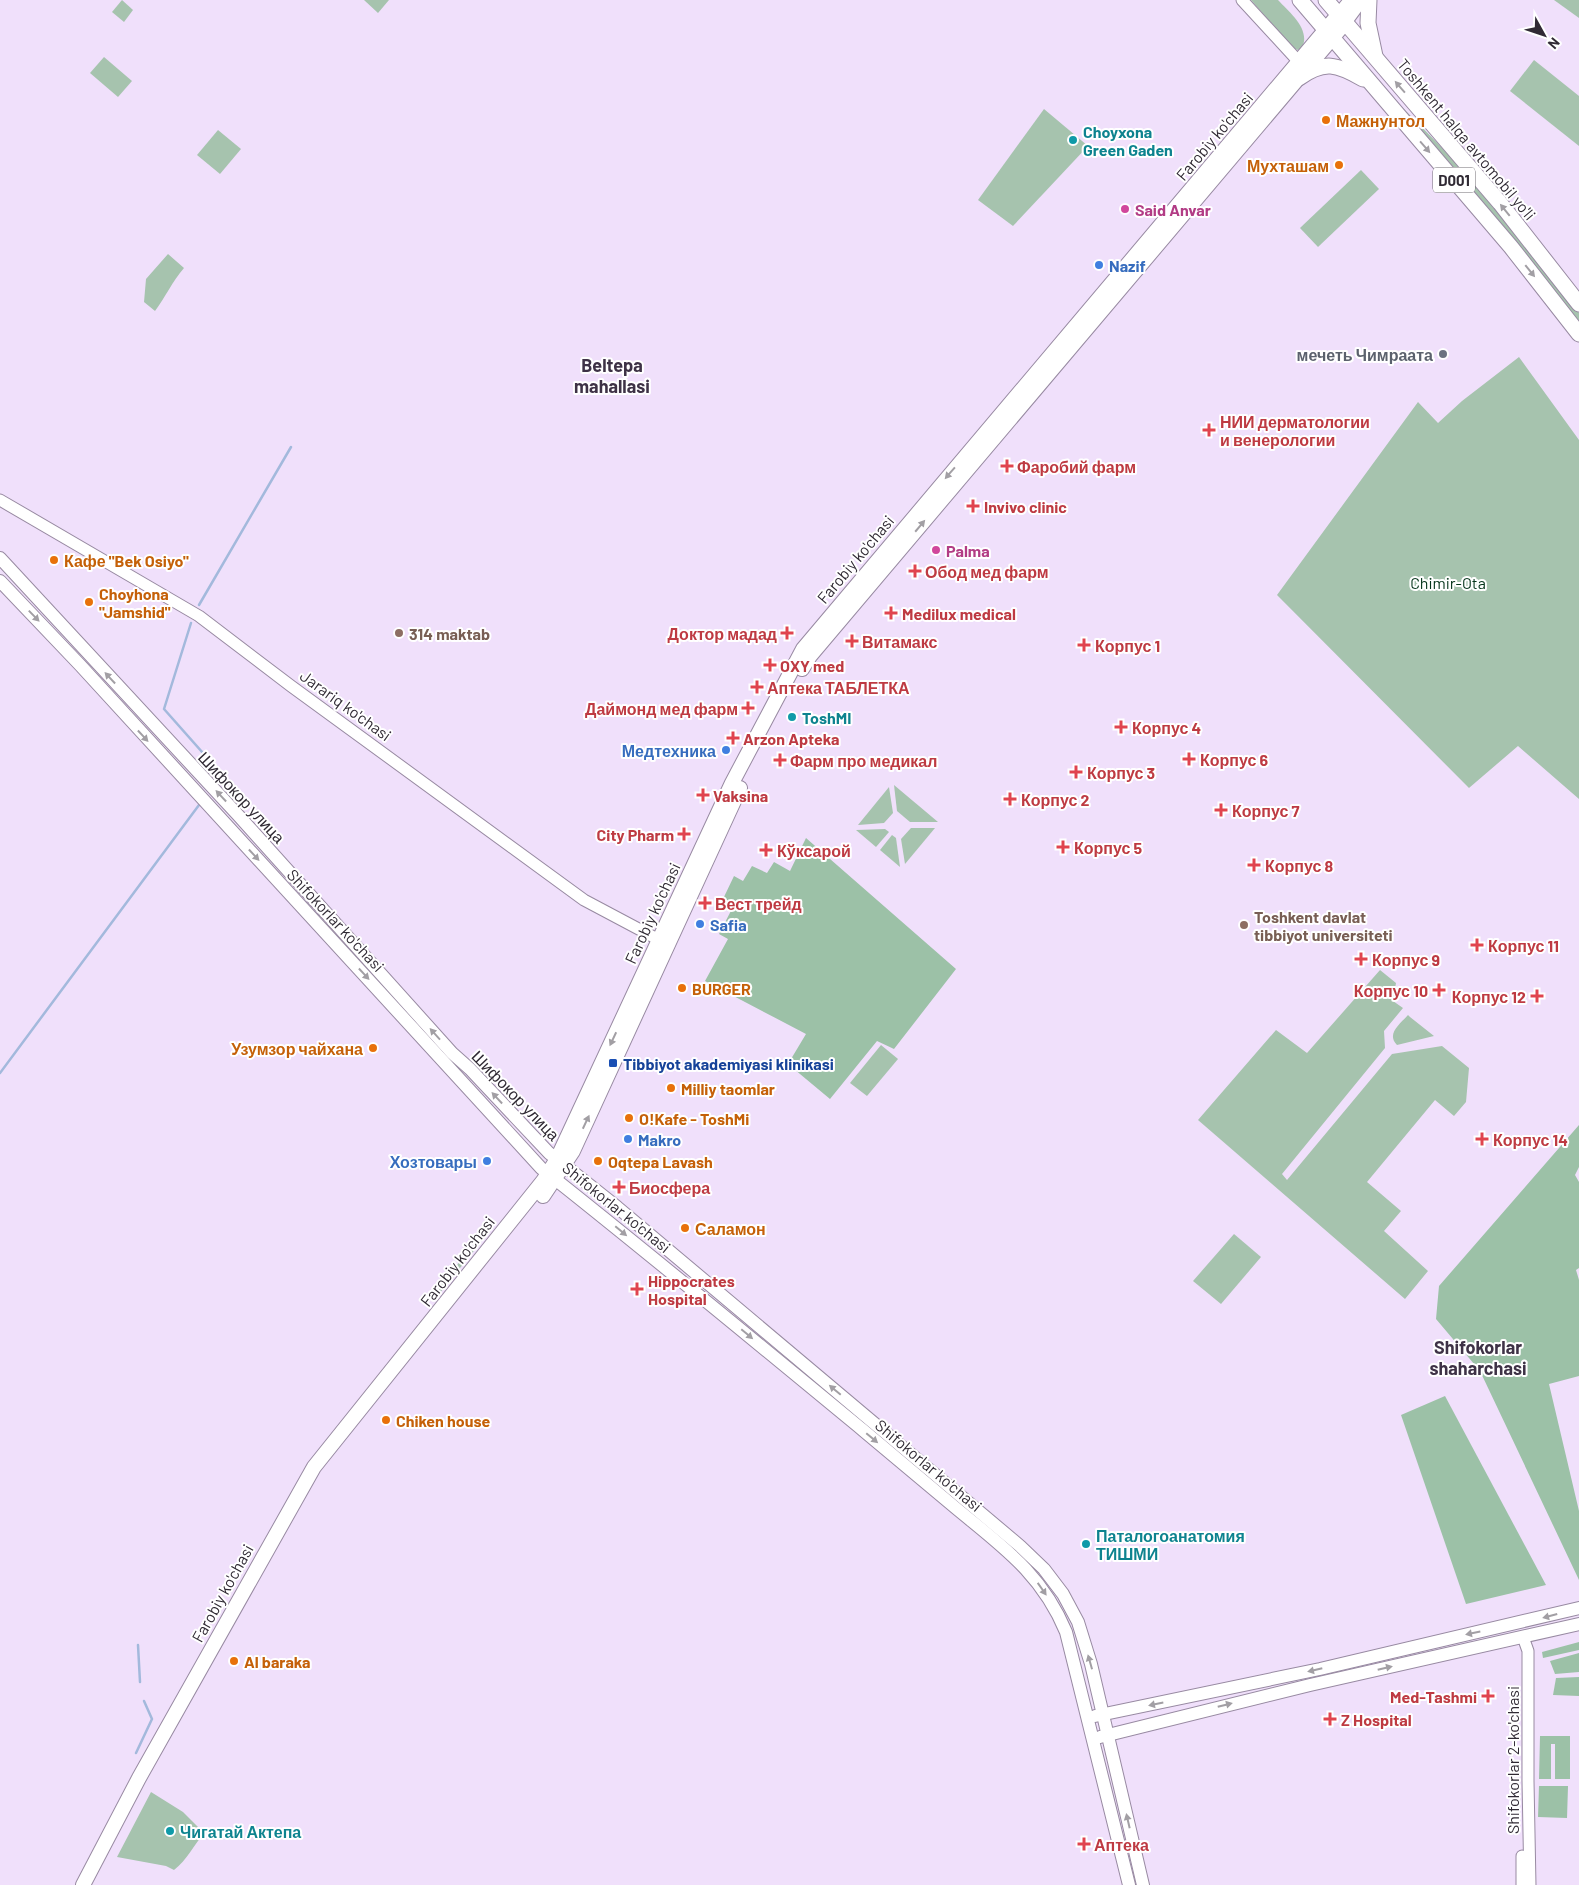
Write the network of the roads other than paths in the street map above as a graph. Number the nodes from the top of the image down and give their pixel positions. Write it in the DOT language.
graph roads {
  1 [pos="1242,0"];
  2 [pos="1300,0"];
  3 [pos="1326,0"];
  4 [pos="1350,0"];
  5 [pos="1362,0"];
  6 [pos="1370,0"];
  7 [pos="1341,19"];
  8 [pos="1328,34"];
  9 [pos="1376,60"];
  10 [pos="1299,62"];
  11 [pos="1299,78"];
  12 [pos="1371,84"];
  13 [pos="1579,304"];
  14 [pos="1579,334"];
  15 [pos="0,500"];
  16 [pos="0,558"];
  17 [pos="0,581"];
  18 [pos="238,815"];
  19 [pos="227,825"];
  20 [pos="664,942"];
  21 [pos="561,1162"];
  22 [pos="552,1176"];
  23 [pos="617,1207"];
  24 [pos="607,1219"];
  25 [pos="1579,1608"];
  26 [pos="1521,1623"];
  27 [pos="1579,1624"];
  28 [pos="1523,1637"];
  29 [pos="1103,1715"];
  30 [pos="1087,1718"];
  31 [pos="1108,1735"];
  32 [pos="1093,1739"];
  33 [pos="83,1885"];
  34 [pos="93,1885"];
  35 [pos="1129,1885"];
  36 [pos="1143,1885"];
  37 [pos="1522,1885"];
  38 [pos="1530,1885"];
  1 -- 10 [label="street"];
  2 -- 8 [label="highway, D001"];
  3 -- 7 [label="highway, Toshkent halqa avtomobil yo'li / D001"];
  4 -- 7 [label="main road"];
  5 -- 7 [label="main road"];
  6 -- 9 [label="highway"];
  7 -- 8 [label="main road, Farobiy ko'chasi"];
  7 -- 9 [label="highway, Toshkent halqa avtomobil yo'li / D001"];
  8 -- 10 [label="main road, Farobiy ko'chasi"];
  8 -- 11 [label="main road, Farobiy ko'chasi"];
  8 -- 12 [label="highway, D001"];
  13 -- 9 [label="highway, Toshkent halqa avtomobil yo'li / D001, one-way"];
  10 -- 20 [label="main road, Farobiy ko'chasi, one-way"];
  11 -- 12 [label="highway"];
  20 -- 11 [label="main road, Farobiy ko'chasi, one-way"];
  12 -- 14 [label="highway, D001, one-way"];
  15 -- 20 [label="street, Jarariq ko'chasi"];
  18 -- 16 [label="main road, Шифокор улица, one-way"];
  17 -- 19 [label="main road, Shifokorlar ko'chasi, one-way"];
  18 -- 19 [label="main road"];
  21 -- 18 [label="main road, Шифокор улица, one-way"];
  19 -- 22 [label="main road, Shifokorlar ko'chasi, one-way"];
  20 -- 21 [label="main road, Farobiy ko'chasi"];
  21 -- 22 [label="main road, Farobiy ko'chasi"];
  21 -- 23 [label="main road, Shifokorlar ko'chasi"];
  22 -- 24 [label="main road, Shifokorlar ko'chasi"];
  22 -- 33 [label="main road, Farobiy ko'chasi"];
  22 -- 34 [label="main road, Farobiy ko'chasi"];
  23 -- 24 [label="main road"];
  29 -- 23 [label="main road, Shifokorlar ko'chasi, one-way"];
  24 -- 30 [label="main road, Shifokorlar ko'chasi, one-way"];
  25 -- 26 [label="main road, one-way"];
  26 -- 28 [label="main road, Shifokorlar 2-ko'chasi"];
  26 -- 29 [label="main road, one-way"];
  27 -- 28 [label="main road"];
  31 -- 28 [label="main road, one-way"];
  28 -- 37 [label="street, Shifokorlar 2-ko'chasi"];
  28 -- 38 [label="street, Shifokorlar 2-ko'chasi"];
  29 -- 30 [label="main road"];
  29 -- 31 [label="main road, Shifokorlar ko'chasi"];
  30 -- 32 [label="main road, Shifokorlar ko'chasi"];
  31 -- 32 [label="main road"];
  36 -- 31 [label="main road, Shifokorlar ko'chasi, one-way"];
  32 -- 35 [label="main road, Shifokorlar ko'chasi"];
}
